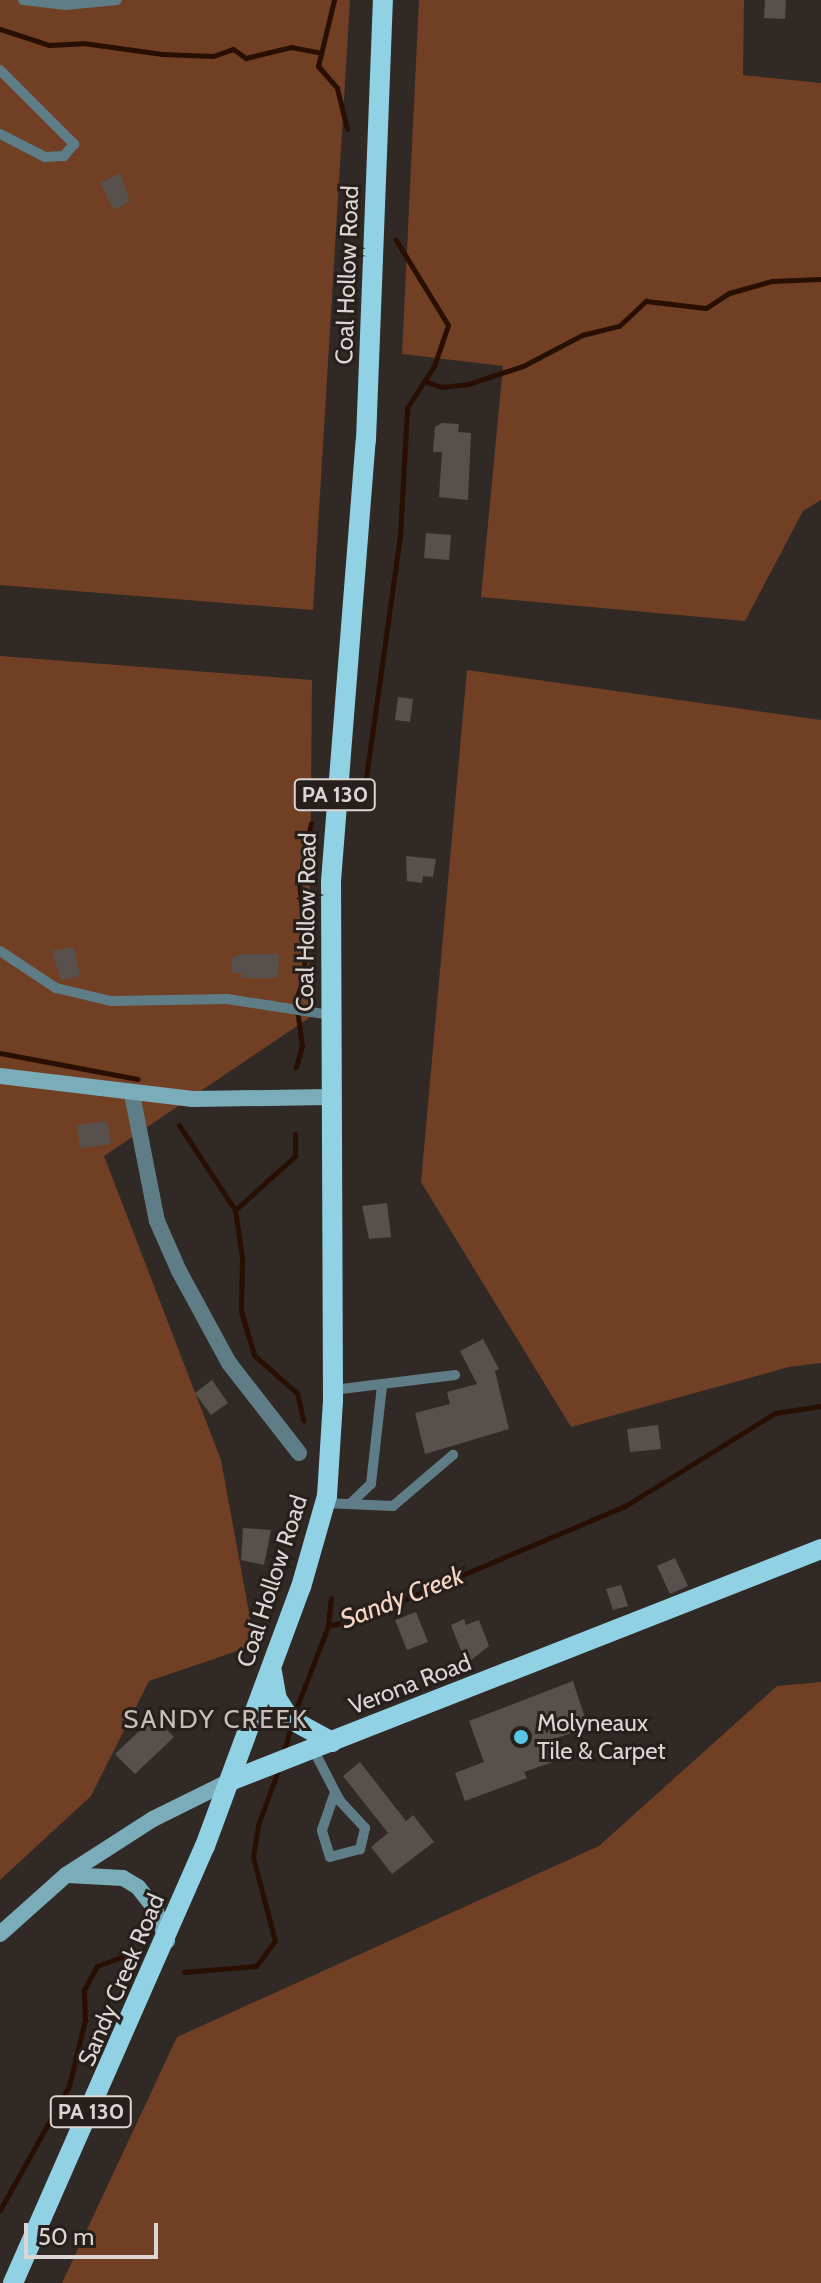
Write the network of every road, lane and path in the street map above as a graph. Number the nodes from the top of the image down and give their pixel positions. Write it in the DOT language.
graph roads {
  1 [pos="23,0"];
  2 [pos="117,0"];
  3 [pos="383,0"];
  4 [pos="0,70"];
  5 [pos="0,134"];
  6 [pos="0,951"];
  7 [pos="320,1013"];
  8 [pos="0,1076"];
  9 [pos="132,1094"];
  10 [pos="330,1097"];
  11 [pos="455,1375"];
  12 [pos="382,1386"];
  13 [pos="333,1390"];
  14 [pos="299,1453"];
  15 [pos="453,1455"];
  16 [pos="325,1503"];
  17 [pos="350,1504"];
  18 [pos="821,1549"];
  19 [pos="272,1670"];
  20 [pos="322,1746"];
  21 [pos="230,1781"];
  22 [pos="335,1793"];
  23 [pos="66,1875"];
  24 [pos="0,1934"];
  25 [pos="167,1941"];
  26 [pos="13,2283"];
  1 -- 2 [label="lane"];
  3 -- 7 [label="main road, Coal Hollow Road / PA 130"];
  4 -- 5 [label="lane"];
  6 -- 7 [label="lane"];
  7 -- 10 [label="main road, Coal Hollow Road / PA 130"];
  8 -- 9 [label="main road"];
  9 -- 10 [label="main road"];
  9 -- 14 [label="street"];
  10 -- 13 [label="main road, Coal Hollow Road / PA 130"];
  11 -- 12 [label="lane"];
  12 -- 13 [label="lane"];
  12 -- 17 [label="lane"];
  13 -- 16 [label="main road, Coal Hollow Road / PA 130"];
  15 -- 17 [label="lane"];
  16 -- 17 [label="lane"];
  16 -- 19 [label="main road, Coal Hollow Road / PA 130"];
  18 -- 20 [label="main road, Verona Road"];
  19 -- 20 [label="main road"];
  19 -- 21 [label="main road, Coal Hollow Road / PA 130"];
  20 -- 21 [label="main road, Verona Road"];
  20 -- 22 [label="lane"];
  21 -- 23 [label="main road, Verona Road"];
  21 -- 25 [label="main road, Sandy Creek Road / PA 130"];
  22 -- 22 [label="lane"];
  23 -- 24 [label="main road, Verona Road"];
  23 -- 25 [label="main road"];
  25 -- 26 [label="main road, Sandy Creek Road / PA 130"];
}
